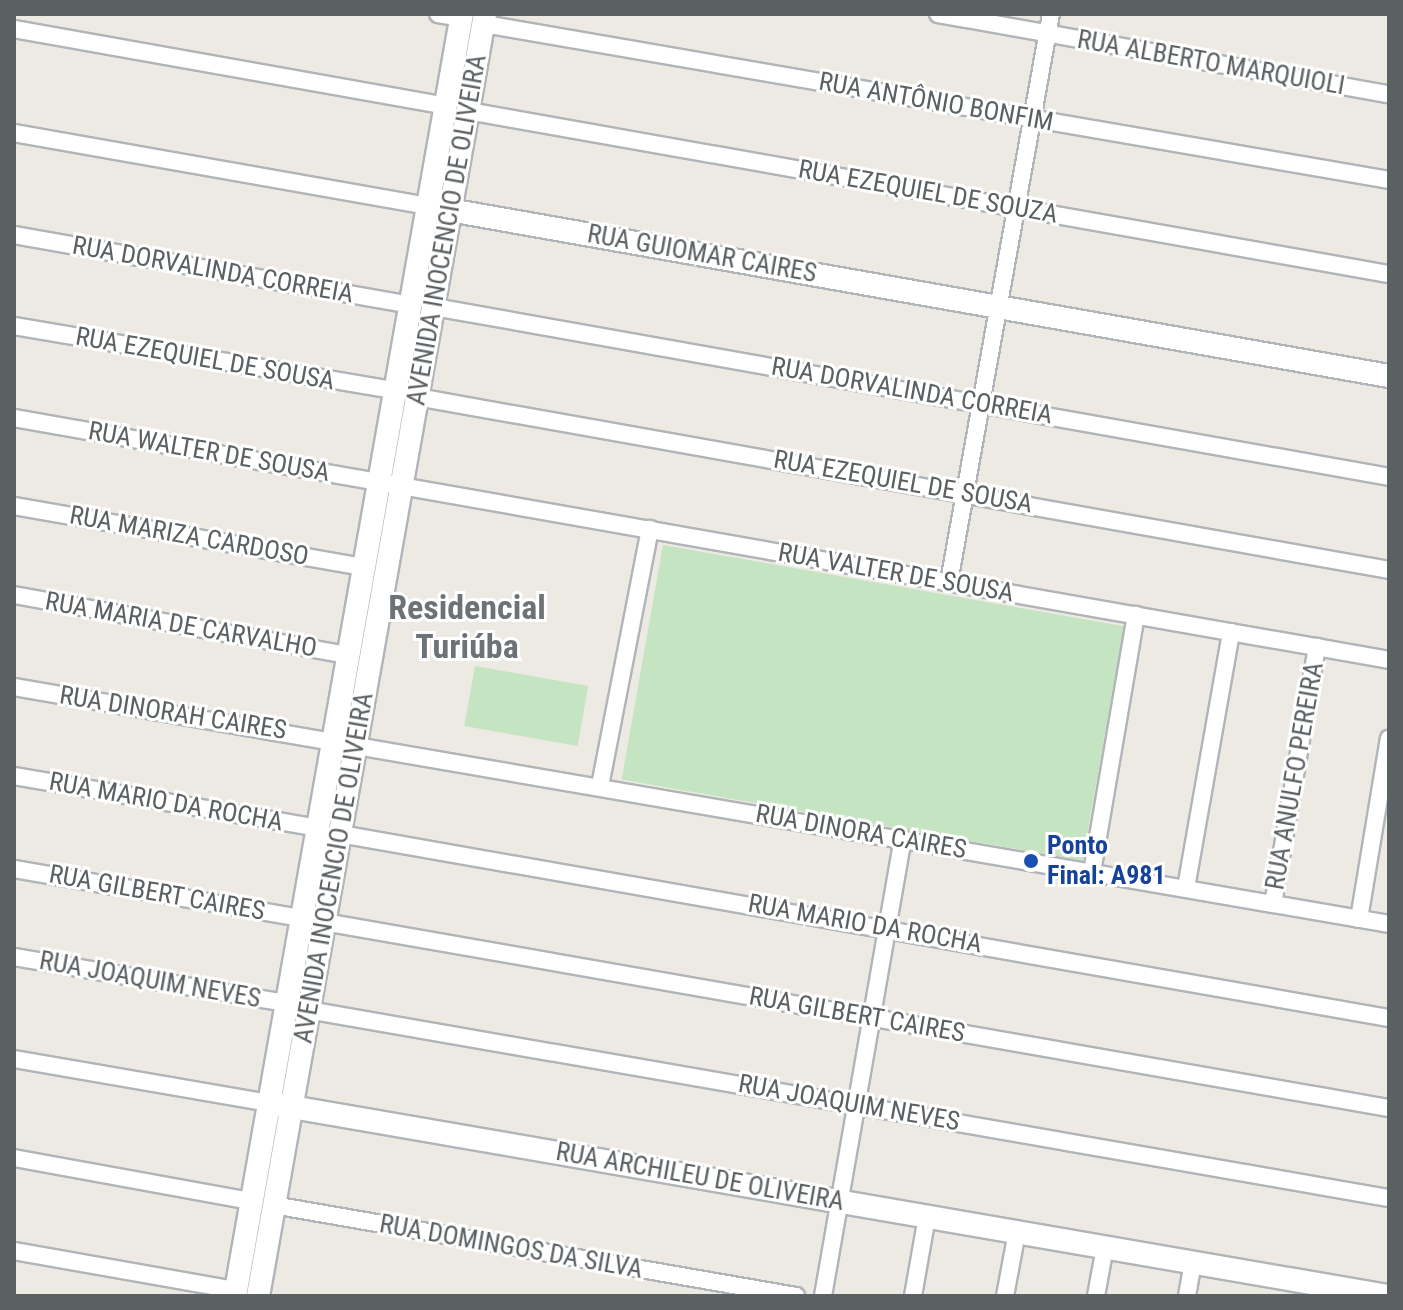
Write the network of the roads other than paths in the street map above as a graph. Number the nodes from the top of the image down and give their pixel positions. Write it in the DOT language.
graph roads {
  1 [pos="438,14"];
  2 [pos="938,14"];
  3 [pos="1051,14"];
  4 [pos="461,16"];
  5 [pos="485,19"];
  6 [pos="14,29"];
  7 [pos="1047,33"];
  8 [pos="1389,94"];
  9 [pos="457,108"];
  10 [pos="1032,119"];
  11 [pos="14,133"];
  12 [pos="1389,180"];
  13 [pos="429,206"];
  14 [pos="1016,208"];
  15 [pos="452,210"];
  16 [pos="14,235"];
  17 [pos="1389,274"];
  18 [pos="423,306"];
  19 [pos="998,307"];
  20 [pos="14,326"];
  21 [pos="1389,376"];
  22 [pos="407,394"];
  23 [pos="981,404"];
  24 [pos="14,418"];
  25 [pos="1389,477"];
  26 [pos="380,481"];
  27 [pos="404,485"];
  28 [pos="965,492"];
  29 [pos="14,506"];
  30 [pos="650,529"];
  31 [pos="364,567"];
  32 [pos="1389,570"];
  33 [pos="949,582"];
  34 [pos="14,595"];
  35 [pos="1136,615"];
  36 [pos="1231,632"];
  37 [pos="1317,647"];
  38 [pos="348,655"];
  39 [pos="1389,660"];
  40 [pos="14,687"];
  41 [pos="1389,738"];
  42 [pos="333,739"];
  43 [pos="357,744"];
  44 [pos="14,776"];
  45 [pos="600,786"];
  46 [pos="317,828"];
  47 [pos="340,834"];
  48 [pos="903,839"];
  49 [pos="14,869"];
  50 [pos="1092,872"];
  51 [pos="1186,888"];
  52 [pos="1273,904"];
  53 [pos="300,918"];
  54 [pos="1359,919"];
  55 [pos="324,922"];
  56 [pos="1389,924"];
  57 [pos="887,928"];
  58 [pos="14,957"];
  59 [pos="297,1007"];
  60 [pos="872,1018"];
  61 [pos="1389,1018"];
  62 [pos="14,1059"];
  63 [pos="269,1103"];
  64 [pos="857,1105"];
  65 [pos="292,1107"];
  66 [pos="1389,1108"];
  67 [pos="14,1158"];
  68 [pos="1389,1198"];
  69 [pos="840,1202"];
  70 [pos="262,1203"];
  71 [pos="927,1217"];
  72 [pos="1017,1232"];
  73 [pos="1105,1247"];
  74 [pos="14,1251"];
  75 [pos="1193,1263"];
  76 [pos="1282,1287"];
  77 [pos="253,1294"];
  78 [pos="796,1296"];
  79 [pos="823,1296"];
  80 [pos="913,1296"];
  81 [pos="1005,1296"];
  82 [pos="1096,1296"];
  83 [pos="1187,1296"];
  84 [pos="1387,1296"];
  1 -- 4 [label="street"];
  2 -- 7 [label="street, RUA ALBERTO MARQUIOLI"];
  3 -- 7 [label="street"];
  4 -- 9 [label="street, AVENIDA INOCENCIO DE OLIVEIRA"];
  5 -- 9 [label="street, AVENIDA INOCENCIO DE OLIVEIRA"];
  5 -- 10 [label="street, RUA ANTÔNIO BONFIM"];
  6 -- 9 [label="street"];
  7 -- 8 [label="street, RUA ALBERTO MARQUIOLI"];
  7 -- 10 [label="street"];
  9 -- 13 [label="street, AVENIDA INOCENCIO DE OLIVEIRA"];
  9 -- 14 [label="street, RUA EZEQUIEL DE SOUZA"];
  9 -- 15 [label="street, AVENIDA INOCENCIO DE OLIVEIRA"];
  10 -- 12 [label="street, RUA ANTÔNIO BONFIM"];
  10 -- 14 [label="street"];
  11 -- 13 [label="street, RUA GUIOMAR CAIRES"];
  13 -- 15 [label="street, RUA GUIOMAR CAIRES"];
  13 -- 18 [label="street, AVENIDA INOCENCIO DE OLIVEIRA"];
  14 -- 17 [label="street, RUA EZEQUIEL DE SOUZA"];
  14 -- 19 [label="street"];
  15 -- 18 [label="street, AVENIDA INOCENCIO DE OLIVEIRA"];
  15 -- 19 [label="street, RUA GUIOMAR CAIRES"];
  16 -- 18 [label="street, RUA DORVALINDA CORREIA"];
  18 -- 22 [label="street, AVENIDA INOCENCIO DE OLIVEIRA"];
  18 -- 23 [label="street, RUA DORVALINDA CORREIA"];
  19 -- 21 [label="street, RUA GUIOMAR CAIRES"];
  19 -- 23 [label="street"];
  20 -- 22 [label="street, RUA EZEQUIEL DE SOUSA"];
  22 -- 26 [label="street, AVENIDA INOCENCIO DE OLIVEIRA"];
  22 -- 27 [label="street, AVENIDA INOCENCIO DE OLIVEIRA"];
  22 -- 28 [label="street, RUA EZEQUIEL DE SOUSA"];
  23 -- 25 [label="street, RUA DORVALINDA CORREIA"];
  23 -- 28 [label="street"];
  24 -- 26 [label="street, RUA WALTER DE SOUSA"];
  26 -- 27 [label="street, RUA WALTER DE SOUSA"];
  26 -- 31 [label="street, AVENIDA INOCENCIO DE OLIVEIRA"];
  27 -- 30 [label="street, RUA VALTER DE SOUSA"];
  27 -- 43 [label="street, AVENIDA INOCENCIO DE OLIVEIRA"];
  28 -- 32 [label="street, RUA EZEQUIEL DE SOUSA"];
  28 -- 33 [label="street"];
  29 -- 31 [label="street, RUA MARIZA CARDOSO"];
  30 -- 33 [label="street, RUA VALTER DE SOUSA"];
  30 -- 45 [label="street"];
  31 -- 38 [label="street, AVENIDA INOCENCIO DE OLIVEIRA"];
  33 -- 35 [label="street, RUA VALTER DE SOUSA"];
  34 -- 38 [label="street, RUA MARIA DE CARVALHO"];
  35 -- 36 [label="street, RUA VALTER DE SOUSA"];
  35 -- 50 [label="street"];
  36 -- 37 [label="street, RUA VALTER DE SOUSA"];
  36 -- 51 [label="street"];
  37 -- 39 [label="street, RUA VALTER DE SOUSA"];
  37 -- 52 [label="street, RUA ANULFO PEREIRA"];
  38 -- 42 [label="street, AVENIDA INOCENCIO DE OLIVEIRA"];
  40 -- 42 [label="street, RUA DINORAH CAIRES"];
  41 -- 54 [label="street"];
  42 -- 43 [label="street, RUA DINORA CAIRES"];
  42 -- 46 [label="street, AVENIDA INOCENCIO DE OLIVEIRA"];
  43 -- 45 [label="street, RUA DINORA CAIRES"];
  43 -- 47 [label="street, AVENIDA INOCENCIO DE OLIVEIRA"];
  44 -- 46 [label="street, RUA MARIO DA ROCHA"];
  45 -- 48 [label="street, RUA DINORA CAIRES"];
  46 -- 53 [label="street, AVENIDA INOCENCIO DE OLIVEIRA"];
  47 -- 55 [label="street, AVENIDA INOCENCIO DE OLIVEIRA"];
  47 -- 57 [label="street, RUA MARIO DA ROCHA"];
  48 -- 50 [label="street, RUA DINORA CAIRES"];
  48 -- 57 [label="street"];
  49 -- 53 [label="street, RUA GILBERT CAIRES"];
  50 -- 51 [label="street, RUA DINORA CAIRES"];
  51 -- 52 [label="street, RUA DINORA CAIRES"];
  52 -- 54 [label="street, RUA DINORA CAIRES"];
  53 -- 59 [label="street, AVENIDA INOCENCIO DE OLIVEIRA"];
  54 -- 56 [label="street, RUA DINORA CAIRES"];
  55 -- 59 [label="street, AVENIDA INOCENCIO DE OLIVEIRA"];
  55 -- 60 [label="street, RUA GILBERT CAIRES"];
  57 -- 60 [label="street"];
  57 -- 61 [label="street, RUA MARIO DA ROCHA"];
  58 -- 59 [label="street, RUA JOAQUIM NEVES"];
  59 -- 63 [label="street, AVENIDA INOCENCIO DE OLIVEIRA"];
  59 -- 64 [label="street, RUA JOAQUIM NEVES"];
  59 -- 65 [label="street, AVENIDA INOCENCIO DE OLIVEIRA"];
  60 -- 64 [label="street"];
  60 -- 66 [label="street, RUA GILBERT CAIRES"];
  62 -- 63 [label="street, RUA ARCHILEU DE OLIVEIRA"];
  63 -- 65 [label="street, RUA ARCHILEU DE OLIVEIRA"];
  63 -- 70 [label="street, AVENIDA INOCENCIO DE OLIVEIRA"];
  64 -- 68 [label="street, RUA JOAQUIM NEVES"];
  64 -- 69 [label="street"];
  65 -- 69 [label="street, RUA ARCHILEU DE OLIVEIRA"];
  65 -- 70 [label="street, AVENIDA INOCENCIO DE OLIVEIRA"];
  67 -- 70 [label="street, RUA DOMINGOS DA SILVA"];
  69 -- 71 [label="street, RUA ARCHILEU DE OLIVEIRA"];
  69 -- 79 [label="street"];
  70 -- 77 [label="street, AVENIDA INOCENCIO DE OLIVEIRA"];
  70 -- 78 [label="street, RUA DOMINGOS DA SILVA"];
  71 -- 72 [label="street, RUA ARCHILEU DE OLIVEIRA"];
  71 -- 80 [label="street"];
  72 -- 73 [label="street, RUA ARCHILEU DE OLIVEIRA"];
  72 -- 81 [label="street"];
  73 -- 75 [label="street, RUA ARCHILEU DE OLIVEIRA"];
  73 -- 82 [label="street"];
  74 -- 77 [label="street"];
  75 -- 76 [label="street, RUA ARCHILEU DE OLIVEIRA"];
  75 -- 83 [label="street"];
  76 -- 84 [label="street, RUA ARCHILEU DE OLIVEIRA"];
}
